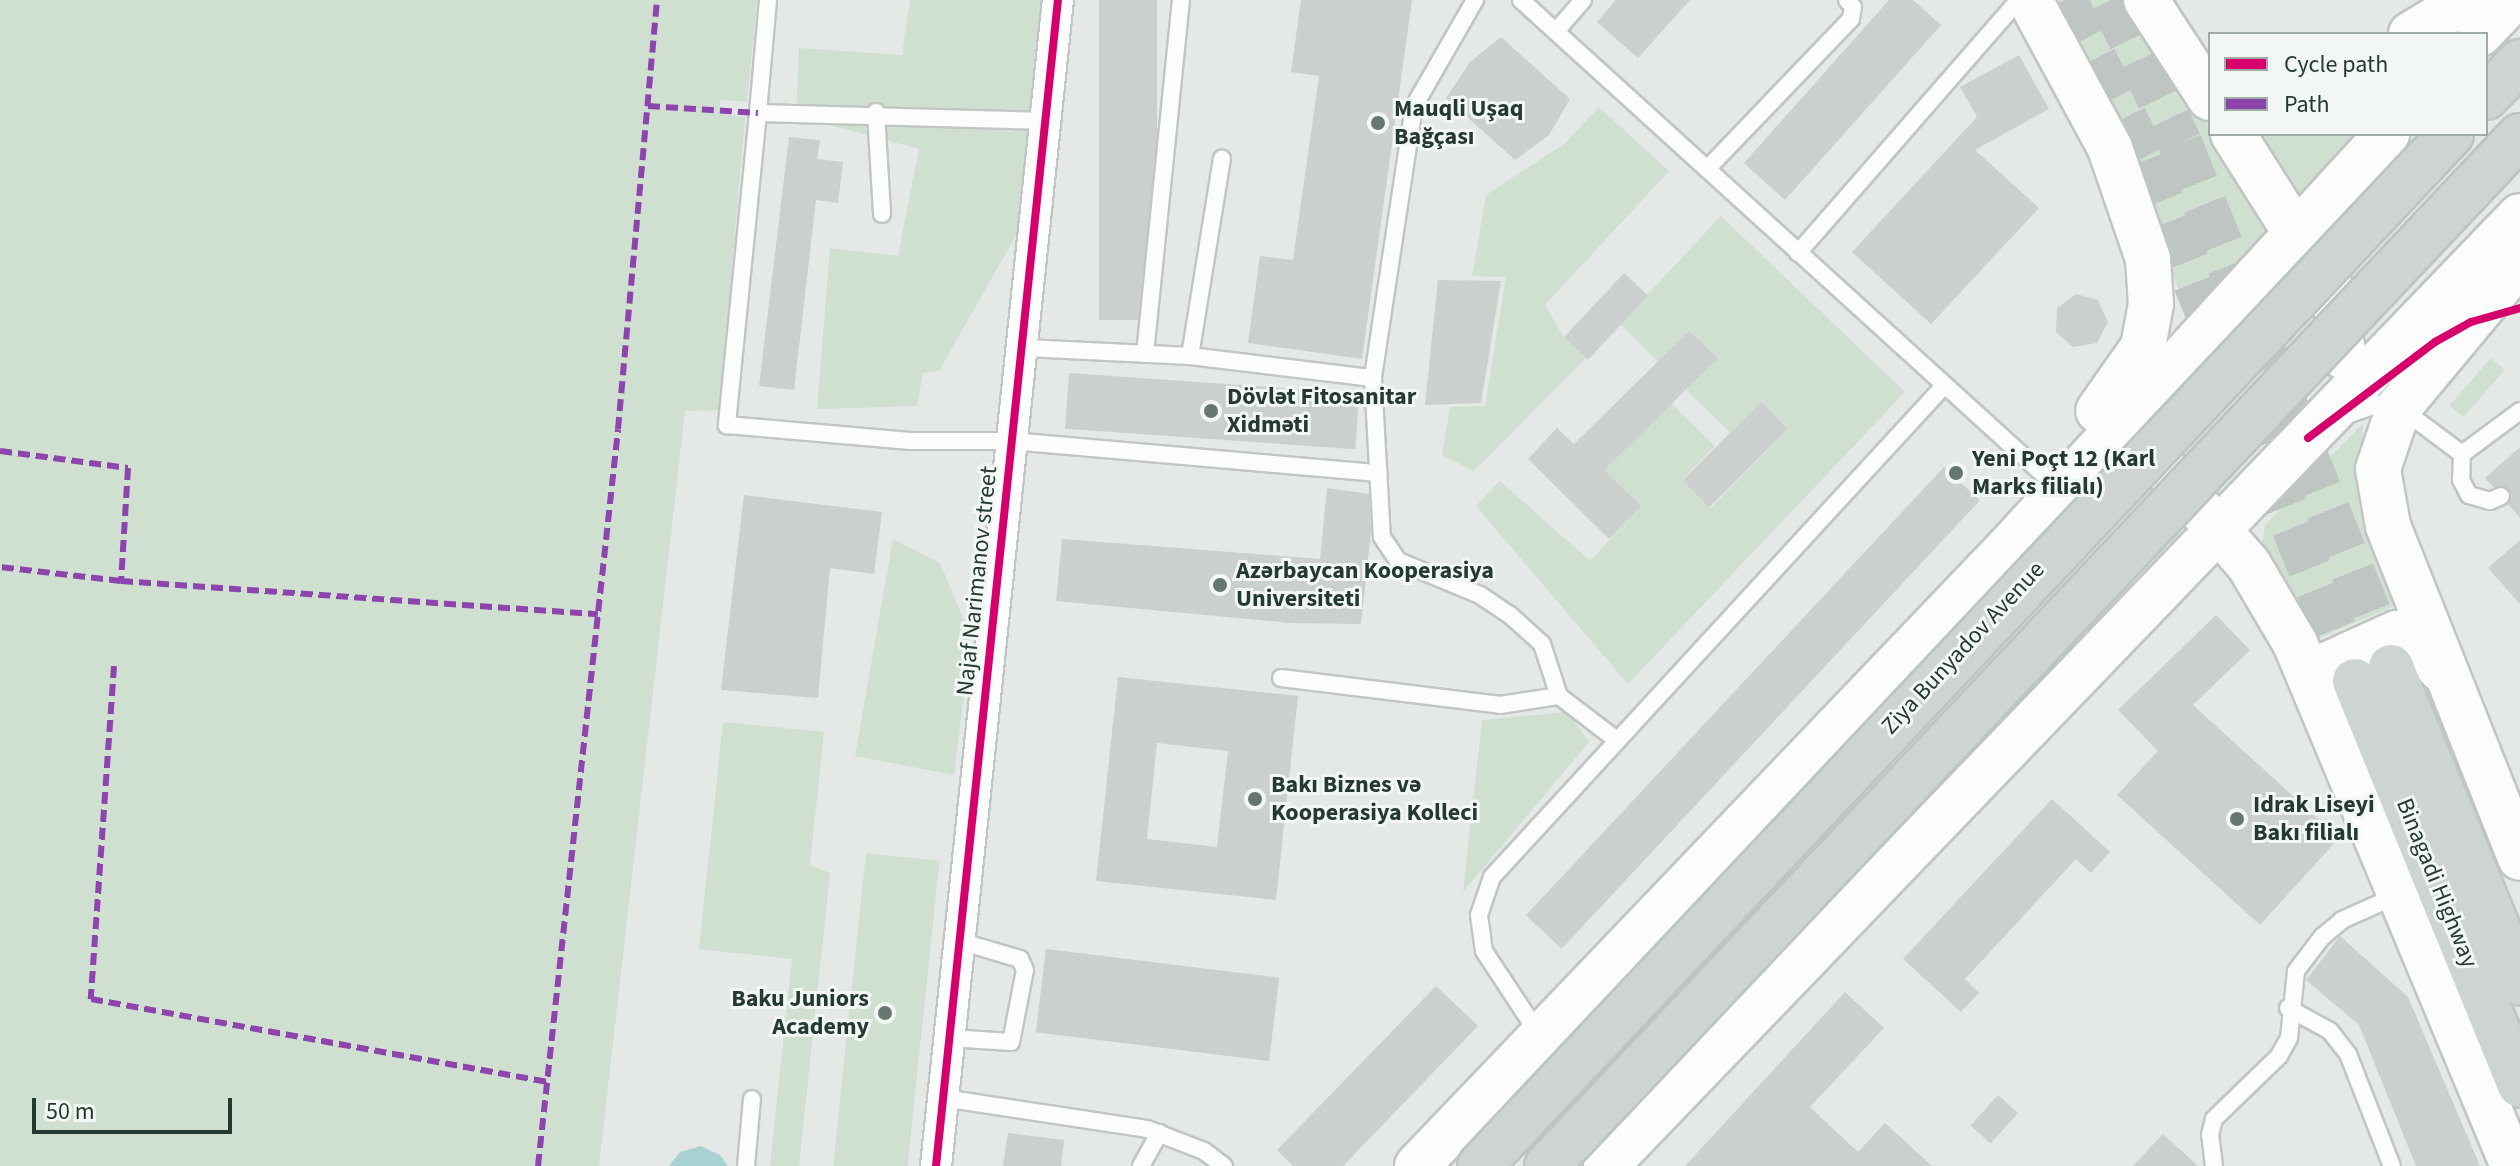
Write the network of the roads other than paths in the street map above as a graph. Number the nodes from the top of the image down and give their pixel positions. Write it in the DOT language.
graph roads {
  1 [pos="768,0"];
  2 [pos="1058,0"];
  3 [pos="1181,0"];
  4 [pos="1475,0"];
  5 [pos="1521,0"];
  6 [pos="1583,0"];
  7 [pos="1847,0"];
  8 [pos="2019,0"];
  9 [pos="2030,0"];
  10 [pos="2146,0"];
  11 [pos="2154,0"];
  12 [pos="2467,0"];
  13 [pos="2512,0"];
  14 [pos="2418,19"];
  15 [pos="1557,30"];
  16 [pos="2402,32"];
  17 [pos="2482,32"];
  18 [pos="2208,44"];
  19 [pos="2520,62"];
  20 [pos="2208,95"];
  21 [pos="2488,95"];
  22 [pos="876,112"];
  23 [pos="758,113"];
  24 [pos="1047,121"];
  25 [pos="2234,136"];
  26 [pos="2385,136"];
  27 [pos="2449,136"];
  28 [pos="2520,136"];
  29 [pos="1222,159"];
  30 [pos="1707,169"];
  31 [pos="882,214"];
  32 [pos="2520,216"];
  33 [pos="2297,232"];
  34 [pos="1798,253"];
  35 [pos="2520,262"];
  36 [pos="2233,301"];
  37 [pos="2520,308"];
  38 [pos="2471,322"];
  39 [pos="2345,341"];
  40 [pos="2193,345"];
  41 [pos="1026,348"];
  42 [pos="1145,354"];
  43 [pos="1190,356"];
  44 [pos="1373,378"];
  45 [pos="1942,388"];
  46 [pos="2399,407"];
  47 [pos="2520,411"];
  48 [pos="2308,438"];
  49 [pos="1011,441"];
  50 [pos="2462,454"];
  51 [pos="1379,473"];
  52 [pos="2045,476"];
  53 [pos="2177,485"];
  54 [pos="2501,496"];
  55 [pos="2221,530"];
  56 [pos="2007,549"];
  57 [pos="2095,662"];
  58 [pos="1281,678"];
  59 [pos="2450,685"];
  60 [pos="1559,696"];
  61 [pos="2333,729"];
  62 [pos="1614,738"];
  63 [pos="2520,858"];
  64 [pos="2401,894"];
  65 [pos="959,941"];
  66 [pos="2520,983"];
  67 [pos="2288,1008"];
  68 [pos="949,1038"];
  69 [pos="1541,1038"];
  70 [pos="2520,1085"];
  71 [pos="943,1098"];
  72 [pos="752,1099"];
  73 [pos="1159,1133"];
  74 [pos="746,1166"];
  75 [pos="936,1166"];
  76 [pos="1141,1166"];
  77 [pos="1224,1166"];
  78 [pos="1417,1166"];
  79 [pos="1480,1166"];
  80 [pos="1547,1166"];
  81 [pos="1606,1166"];
  82 [pos="2214,1166"];
  83 [pos="2392,1166"];
  84 [pos="2513,1166"];
  1 -- 23 [label="lane"];
  2 -- 24 [label="street, Najaf Narimanov street"];
  3 -- 42 [label="lane"];
  4 -- 44 [label="lane"];
  5 -- 15 [label="lane"];
  6 -- 15 [label="lane"];
  7 -- 30 [label="lane"];
  8 -- 34 [label="lane"];
  9 -- 52 [label="main road"];
  10 -- 20 [label="main road"];
  11 -- 18 [label="main road"];
  12 -- 14 [label="main road"];
  13 -- 17 [label="main road"];
  14 -- 16 [label="lane"];
  15 -- 30 [label="lane"];
  19 -- 21 [label="main road"];
  22 -- 23 [label="lane"];
  22 -- 24 [label="lane"];
  22 -- 31 [label="lane"];
  23 -- 49 [label="lane"];
  24 -- 41 [label="street, Najaf Narimanov street"];
  25 -- 33 [label="main road"];
  26 -- 33 [label="main road, Ziya Bunyadov Avenue"];
  27 -- 79 [label="main road, Ziya Bunyadov Avenue, bridge"];
  28 -- 80 [label="main road, bridge"];
  29 -- 43 [label="lane"];
  30 -- 34 [label="lane"];
  32 -- 48 [label="main road"];
  33 -- 36 [label="main road, Ziya Bunyadov Avenue"];
  33 -- 39 [label="main road"];
  34 -- 45 [label="lane"];
  35 -- 38 [label="main road"];
  36 -- 39 [label="main road"];
  36 -- 40 [label="main road, Ziya Bunyadov Avenue"];
  37 -- 38 [label="main road"];
  38 -- 46 [label="main road"];
  38 -- 48 [label="main road"];
  39 -- 48 [label="main road"];
  40 -- 53 [label="main road"];
  40 -- 56 [label="main road, Ziya Bunyadov Avenue"];
  41 -- 42 [label="lane"];
  41 -- 49 [label="street, Najaf Narimanov street"];
  42 -- 43 [label="lane"];
  43 -- 44 [label="lane"];
  44 -- 51 [label="lane"];
  45 -- 52 [label="lane"];
  45 -- 62 [label="lane"];
  46 -- 48 [label="lane"];
  46 -- 50 [label="lane"];
  46 -- 59 [label="main road"];
  47 -- 50 [label="lane"];
  48 -- 53 [label="main road"];
  48 -- 55 [label="main road"];
  49 -- 51 [label="lane"];
  49 -- 65 [label="street, Najaf Narimanov street"];
  50 -- 54 [label="lane"];
  51 -- 60 [label="lane"];
  52 -- 56 [label="main road"];
  53 -- 55 [label="main road"];
  55 -- 57 [label="main road"];
  55 -- 61 [label="main road"];
  56 -- 57 [label="main road"];
  56 -- 69 [label="main road, Ziya Bunyadov Avenue"];
  57 -- 81 [label="main road"];
  58 -- 60 [label="lane"];
  59 -- 61 [label="main road"];
  59 -- 63 [label="main road"];
  60 -- 62 [label="lane"];
  61 -- 64 [label="main road"];
  62 -- 69 [label="lane"];
  64 -- 67 [label="lane"];
  64 -- 84 [label="main road"];
  65 -- 68 [label="street, Najaf Narimanov street"];
  65 -- 68 [label="lane"];
  66 -- 70 [label="main road, Binagadi Highway"];
  67 -- 82 [label="lane"];
  67 -- 83 [label="lane"];
  68 -- 71 [label="street, Najaf Narimanov street"];
  69 -- 78 [label="main road, Ziya Bunyadov Avenue"];
  71 -- 73 [label="lane"];
  71 -- 75 [label="street, Najaf Narimanov street"];
  72 -- 74 [label="lane"];
  73 -- 76 [label="lane"];
  73 -- 77 [label="lane"];
}
